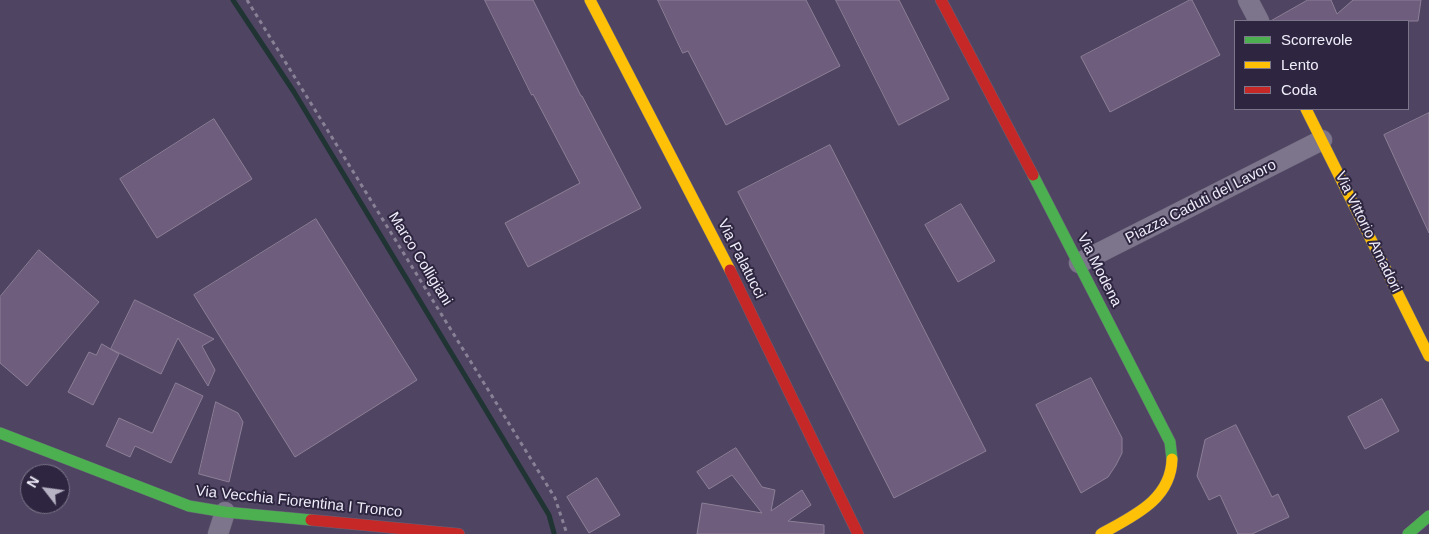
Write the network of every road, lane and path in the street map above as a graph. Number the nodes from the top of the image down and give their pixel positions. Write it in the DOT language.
graph roads {
  1 [pos="247,0"];
  2 [pos="590,0"];
  3 [pos="940,0"];
  4 [pos="1248,0"];
  5 [pos="1259,20"];
  6 [pos="1307,110"];
  7 [pos="1322,140"];
  8 [pos="1079,263"];
  9 [pos="1429,356"];
  10 [pos="0,433"];
  11 [pos="225,512"];
  12 [pos="1429,516"];
  13 [pos="218,534"];
  14 [pos="459,534"];
  15 [pos="567,534"];
  16 [pos="858,534"];
  17 [pos="1101,534"];
  18 [pos="1408,534"];
  1 -- 15 [label="path, Marco Colligiani"];
  2 -- 16 [label="street, Via Palatucci"];
  3 -- 8 [label="street, Via Modena"];
  4 -- 5 [label="street"];
  6 -- 7 [label="street, Via Vittorio Amadori"];
  7 -- 8 [label="street, Piazza Caduti del Lavoro"];
  7 -- 9 [label="street, Via Vittorio Amadori"];
  8 -- 17 [label="street, Via Modena"];
  10 -- 11 [label="street, Via Vecchia Fiorentina I Tronco"];
  11 -- 13 [label="street"];
  11 -- 14 [label="street, Via Vecchia Fiorentina I Tronco"];
  12 -- 18 [label="street"];
}
